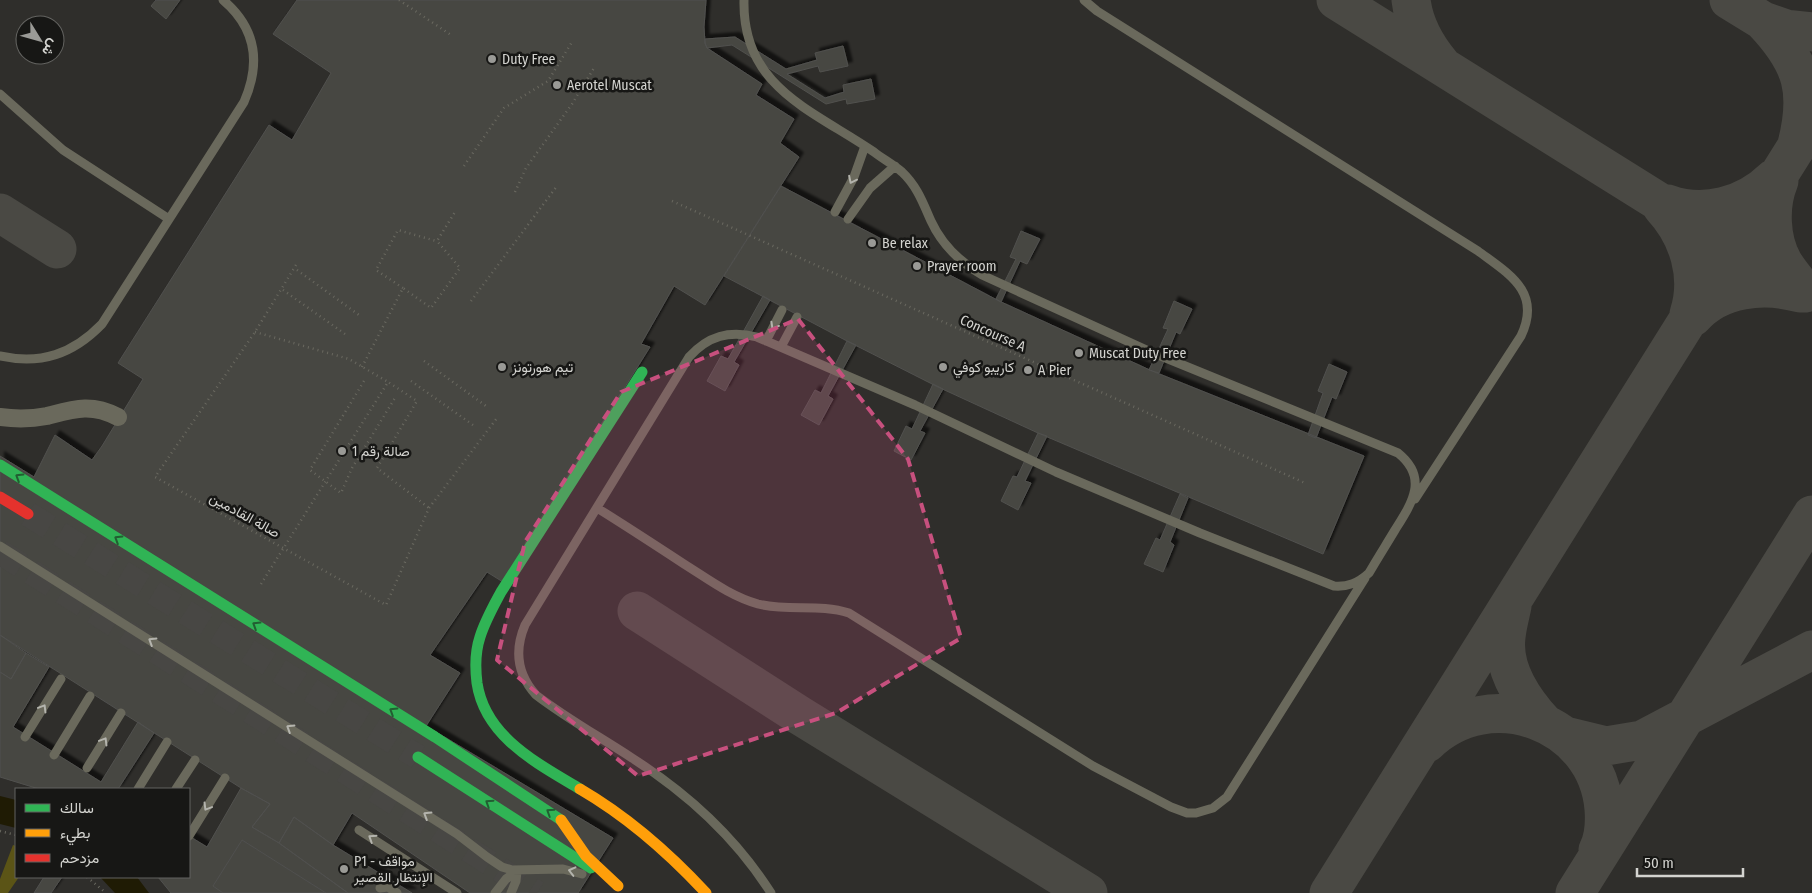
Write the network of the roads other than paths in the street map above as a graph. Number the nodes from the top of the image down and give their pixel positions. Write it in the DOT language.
graph roads {
  1 [pos="223,0"];
  2 [pos="744,0"];
  3 [pos="1084,0"];
  4 [pos="0,94"];
  5 [pos="865,146"];
  6 [pos="895,166"];
  7 [pos="835,212"];
  8 [pos="169,219"];
  9 [pos="848,219"];
  10 [pos="782,310"];
  11 [pos="797,317"];
  12 [pos="766,341"];
  13 [pos="781,347"];
  14 [pos="0,356"];
  15 [pos="642,372"];
  16 [pos="0,417"];
  17 [pos="118,417"];
  18 [pos="0,465"];
  19 [pos="0,497"];
  20 [pos="1410,506"];
  21 [pos="597,508"];
  22 [pos="28,514"];
  23 [pos="0,546"];
  24 [pos="1368,573"];
  25 [pos="61,679"];
  26 [pos="90,696"];
  27 [pos="121,713"];
  28 [pos="25,737"];
  29 [pos="167,742"];
  30 [pos="54,755"];
  31 [pos="418,757"];
  32 [pos="195,760"];
  33 [pos="87,768"];
  34 [pos="224,778"];
  35 [pos="139,788"];
  36 [pos="177,788"];
  37 [pos="359,830"];
  38 [pos="190,834"];
  39 [pos="516,871"];
  40 [pos="618,886"];
  41 [pos="380,888"];
  42 [pos="396,893"];
  43 [pos="456,893"];
  44 [pos="495,893"];
  45 [pos="511,893"];
  46 [pos="630,893"];
  47 [pos="706,893"];
  48 [pos="771,893"];
  1 -- 8 [label="lane"];
  2 -- 5 [label="lane"];
  3 -- 20 [label="lane"];
  4 -- 8 [label="lane"];
  5 -- 6 [label="lane"];
  5 -- 7 [label="lane, one-way"];
  6 -- 9 [label="lane"];
  6 -- 20 [label="lane"];
  8 -- 14 [label="lane"];
  10 -- 12 [label="lane, one-way"];
  11 -- 13 [label="lane"];
  12 -- 13 [label="lane"];
  12 -- 21 [label="lane"];
  13 -- 24 [label="lane"];
  15 -- 47 [label="street"];
  16 -- 17 [label="street"];
  40 -- 18 [label="street, one-way"];
  19 -- 22 [label="street"];
  20 -- 24 [label="lane"];
  21 -- 24 [label="lane"];
  21 -- 48 [label="lane"];
  39 -- 23 [label="lane, one-way"];
  28 -- 25 [label="lane, one-way"];
  26 -- 30 [label="lane"];
  33 -- 27 [label="lane, one-way"];
  29 -- 35 [label="lane"];
  40 -- 31 [label="street, one-way"];
  32 -- 36 [label="lane"];
  34 -- 38 [label="lane, one-way"];
  43 -- 37 [label="lane, one-way"];
  40 -- 39 [label="lane, one-way"];
  39 -- 44 [label="lane"];
  39 -- 45 [label="lane"];
  40 -- 46 [label="street"];
  41 -- 42 [label="lane"];
}
